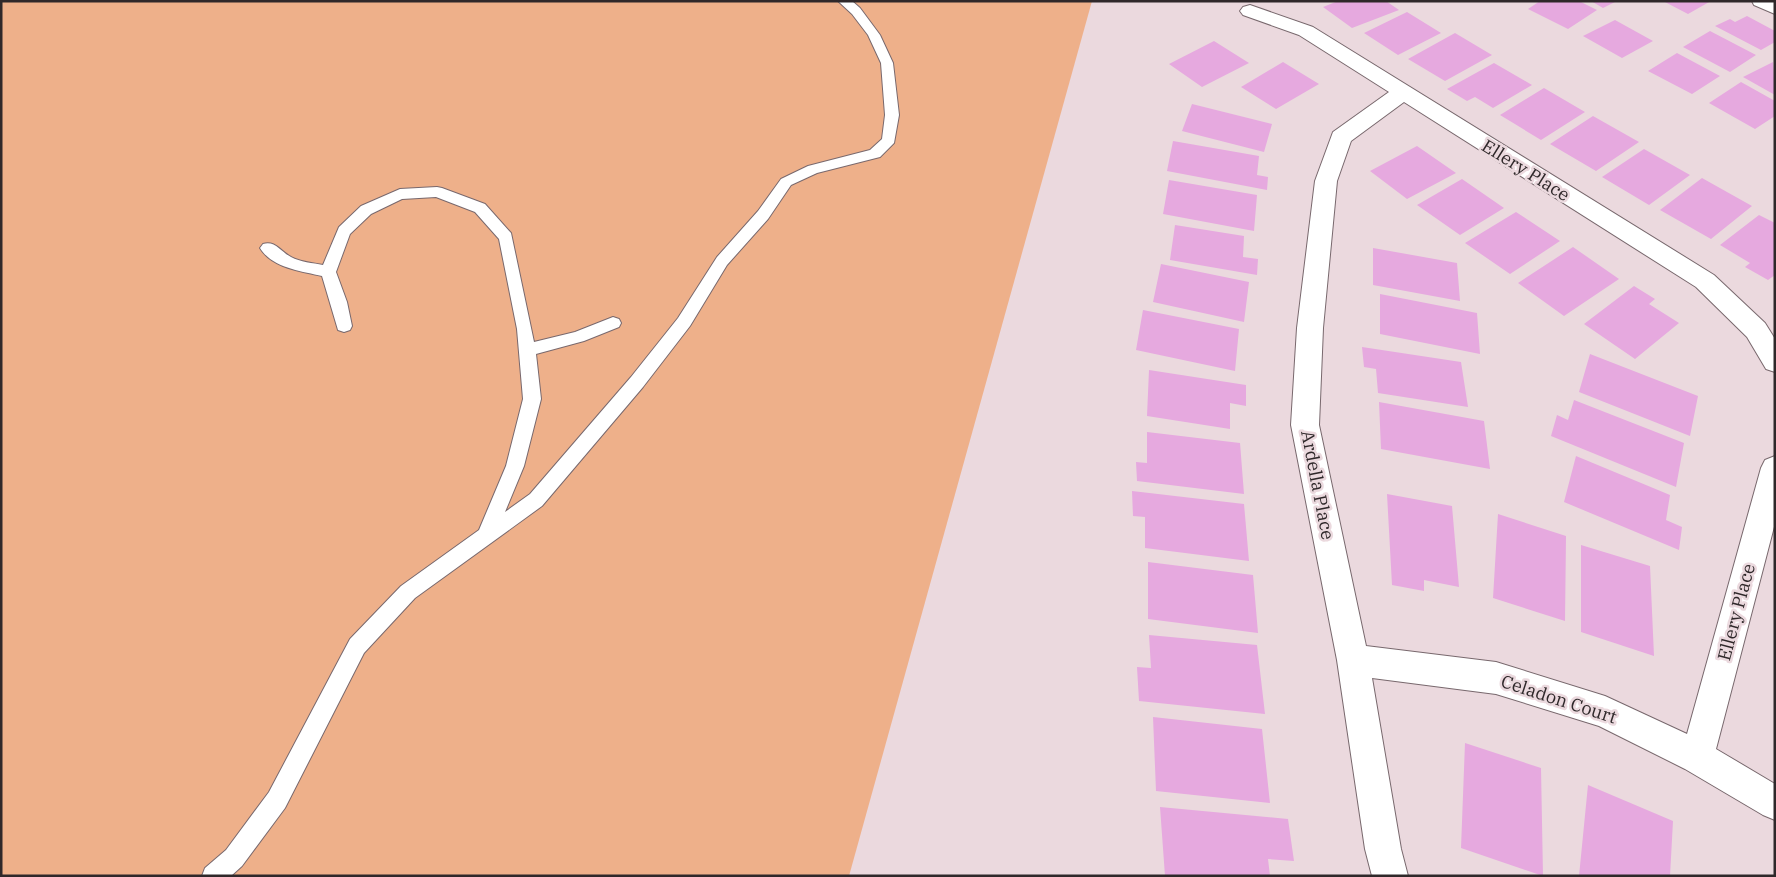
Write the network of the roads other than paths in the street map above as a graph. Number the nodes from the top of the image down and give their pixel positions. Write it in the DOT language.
graph roads {
  1 [pos="844,1"];
  2 [pos="1761,1"];
  3 [pos="1775,8"];
  4 [pos="1250,11"];
  5 [pos="1402,93"];
  6 [pos="268,248"];
  7 [pos="328,272"];
  8 [pos="613,323"];
  9 [pos="344,326"];
  10 [pos="527,350"];
  11 [pos="1775,362"];
  12 [pos="1775,468"];
  13 [pos="487,535"];
  14 [pos="1353,660"];
  15 [pos="1697,757"];
  16 [pos="1775,803"];
  17 [pos="213,876"];
  18 [pos="1390,876"];
  1 -- 13 [label="lane"];
  2 -- 3 [label="street"];
  4 -- 5 [label="street, Ellery Place"];
  5 -- 11 [label="street, Ellery Place"];
  5 -- 14 [label="street, Ardella Place"];
  6 -- 7 [label="lane"];
  7 -- 9 [label="lane"];
  7 -- 10 [label="lane"];
  8 -- 10 [label="lane"];
  10 -- 13 [label="lane"];
  12 -- 15 [label="street, Ellery Place"];
  13 -- 17 [label="lane"];
  14 -- 15 [label="street, Celadon Court"];
  14 -- 18 [label="street, Ardella Place"];
  15 -- 16 [label="street, Celadon Court"];
}
